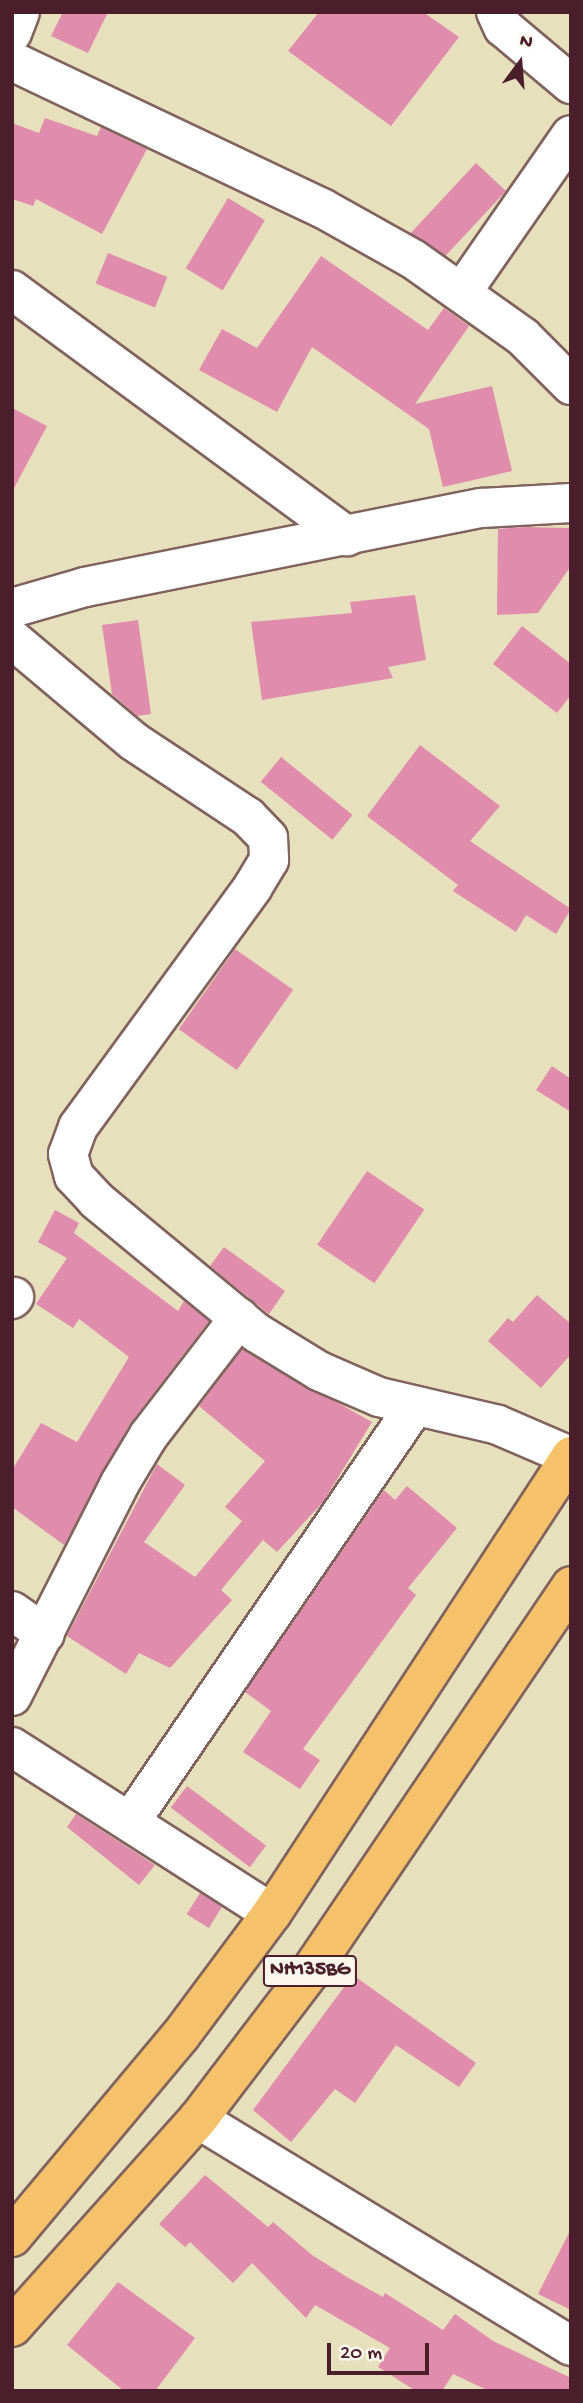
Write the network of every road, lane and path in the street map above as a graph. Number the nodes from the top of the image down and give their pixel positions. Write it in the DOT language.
graph roads {
  1 [pos="20,12"];
  2 [pos="496,12"];
  3 [pos="12,33"];
  4 [pos="12,61"];
  5 [pos="571,85"];
  6 [pos="571,135"];
  7 [pos="12,290"];
  8 [pos="462,292"];
  9 [pos="571,385"];
  10 [pos="571,503"];
  11 [pos="347,536"];
  12 [pos="12,608"];
  13 [pos="12,639"];
  14 [pos="239,1318"];
  15 [pos="415,1406"];
  16 [pos="570,1456"];
  17 [pos="571,1586"];
  18 [pos="12,1611"];
  19 [pos="45,1634"];
  20 [pos="12,1696"];
  21 [pos="12,1747"];
  22 [pos="130,1822"];
  23 [pos="272,1913"];
  24 [pos="198,2119"];
  25 [pos="12,2237"];
  26 [pos="12,2327"];
  27 [pos="571,2346"];
  1 -- 3 [label="street"];
  2 -- 5 [label="street"];
  4 -- 8 [label="street"];
  6 -- 8 [label="street"];
  7 -- 11 [label="street"];
  8 -- 9 [label="street"];
  10 -- 11 [label="street"];
  11 -- 12 [label="street"];
  13 -- 14 [label="street"];
  14 -- 15 [label="street"];
  14 -- 19 [label="street"];
  15 -- 16 [label="street"];
  15 -- 22 [label="street"];
  16 -- 23 [label="highway, NH135BG"];
  17 -- 24 [label="highway, NH135BG"];
  18 -- 19 [label="street"];
  19 -- 20 [label="street"];
  21 -- 22 [label="street"];
  22 -- 23 [label="street"];
  23 -- 25 [label="highway, NH135BG"];
  24 -- 26 [label="highway, NH135BG"];
  24 -- 27 [label="street"];
}
